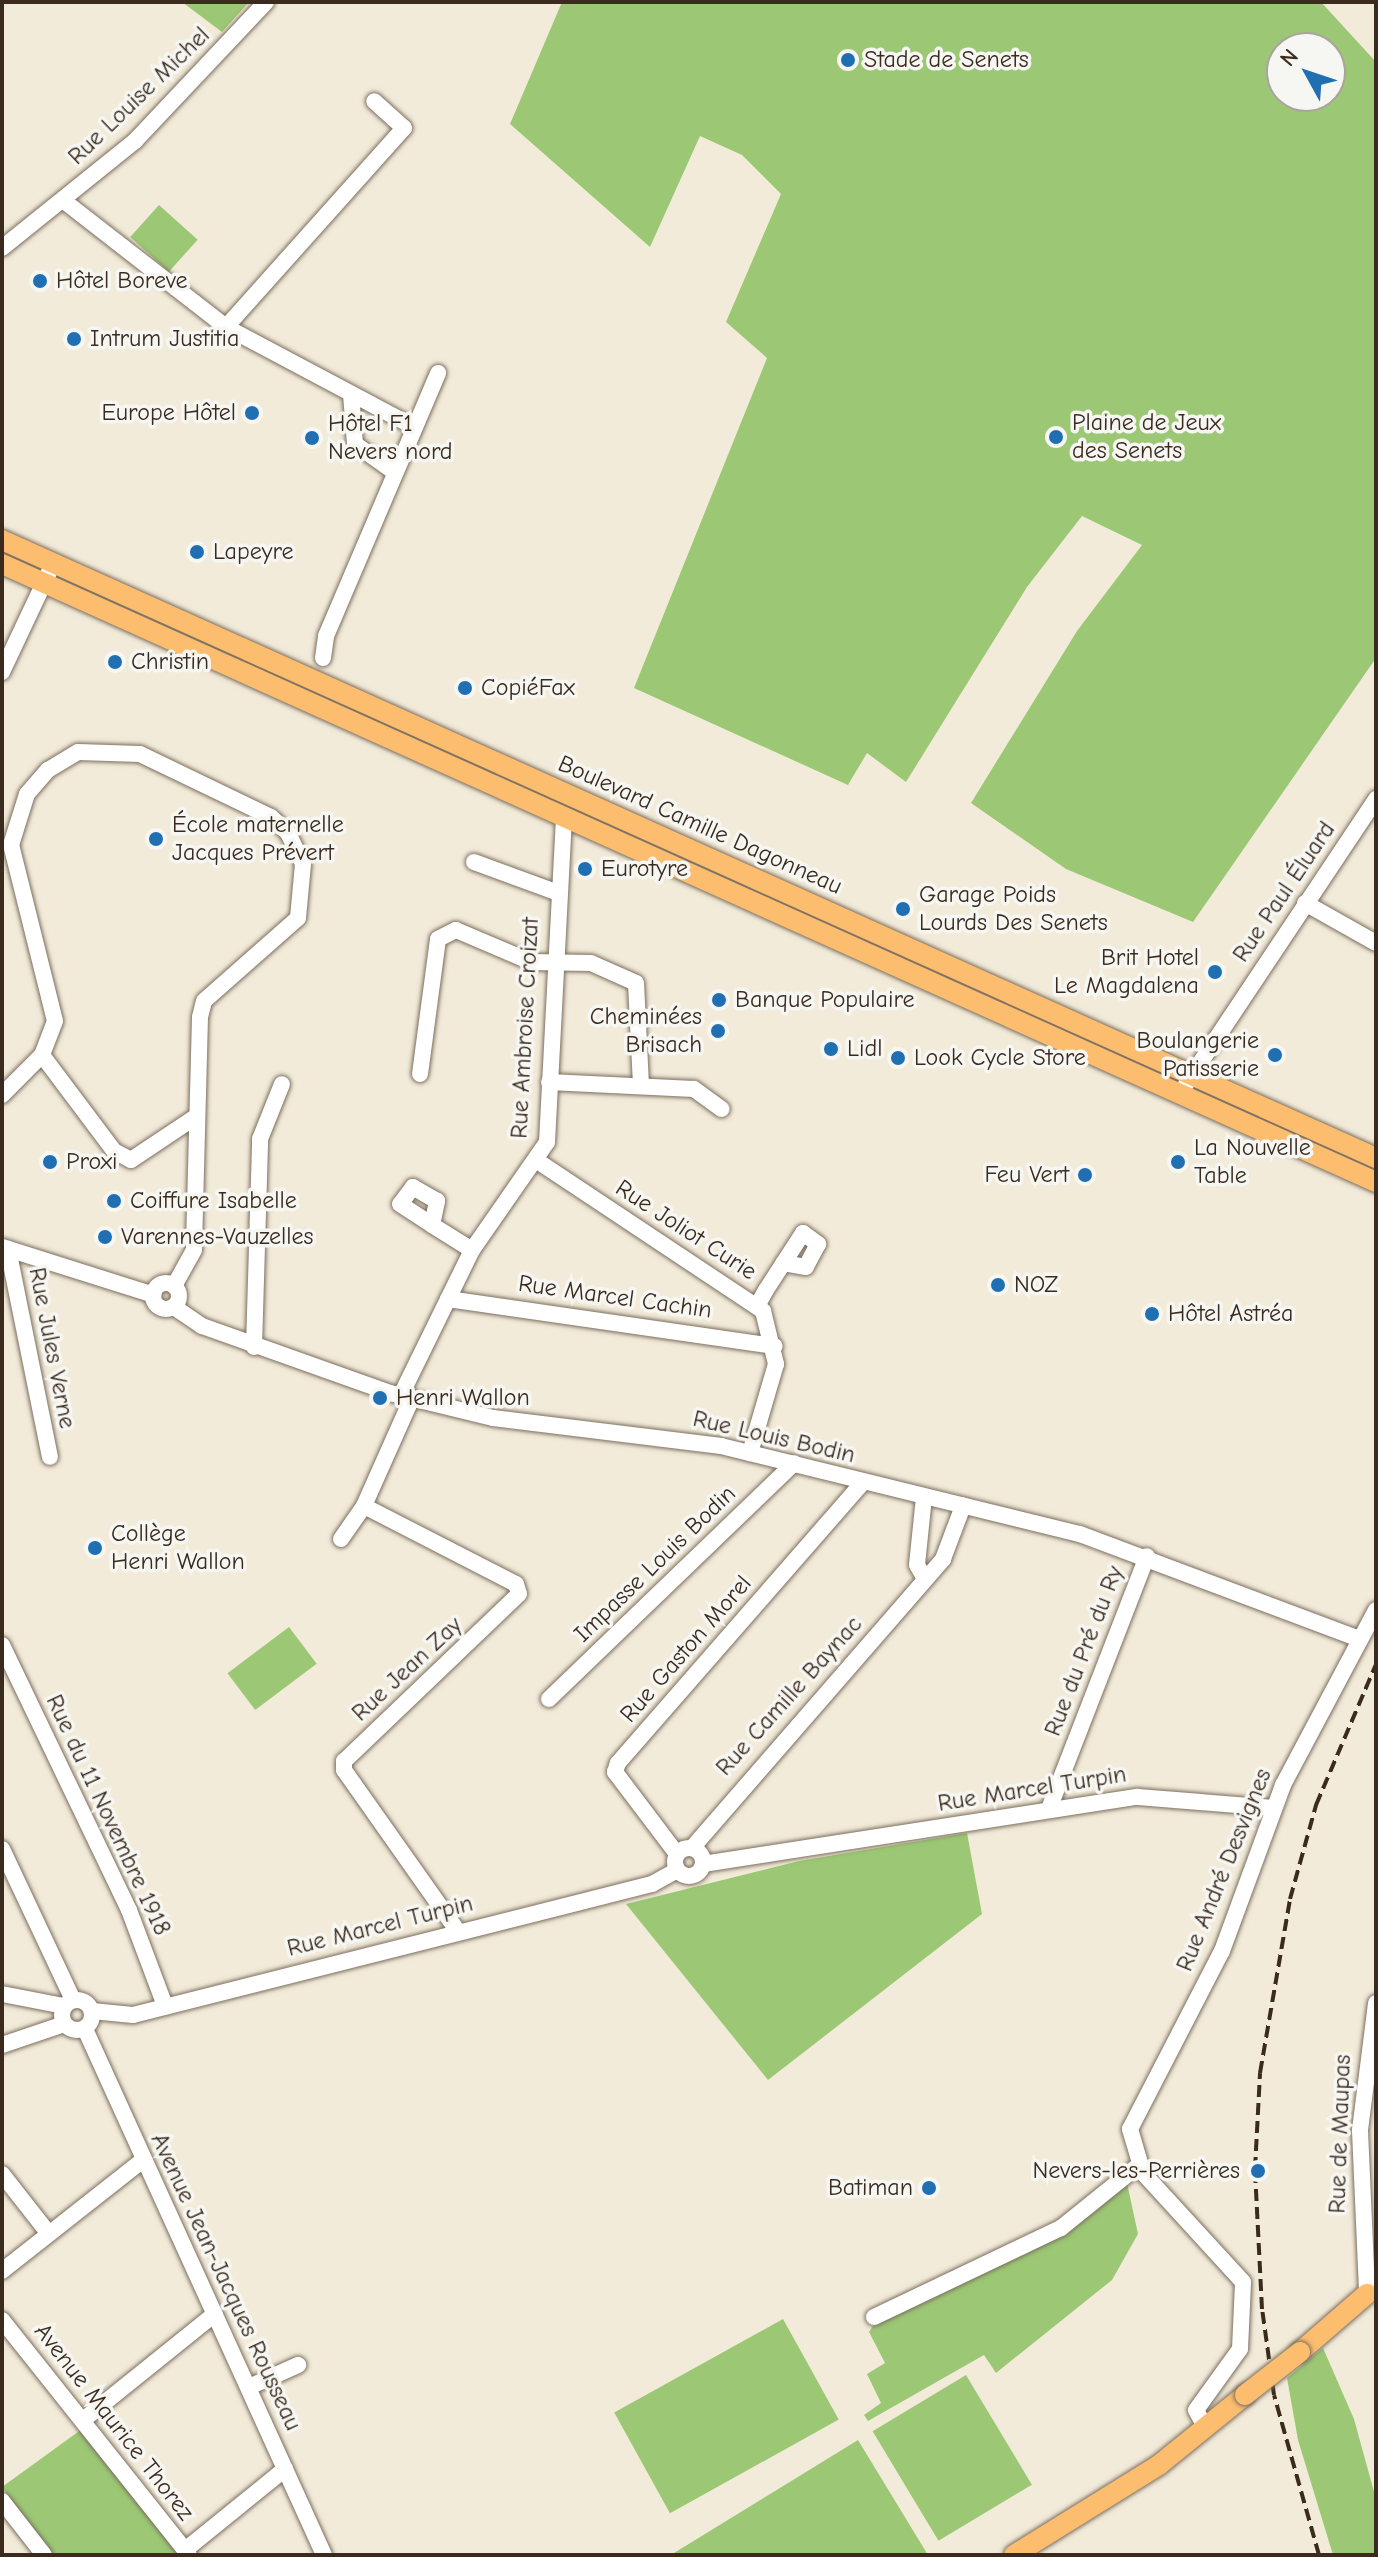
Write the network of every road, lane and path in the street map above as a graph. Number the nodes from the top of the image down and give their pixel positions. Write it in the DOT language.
graph roads {
  1 [pos="266,2"];
  2 [pos="374,101"];
  3 [pos="64,201"];
  4 [pos="2,248"];
  5 [pos="226,327"];
  6 [pos="438,373"];
  7 [pos="351,394"];
  8 [pos="412,426"];
  9 [pos="393,471"];
  10 [pos="2,540"];
  11 [pos="52,563"];
  12 [pos="2,564"];
  13 [pos="44,583"];
  14 [pos="323,658"];
  15 [pos="2,672"];
  16 [pos="1376,799"];
  17 [pos="564,816"];
  18 [pos="474,862"];
  19 [pos="556,892"];
  20 [pos="1305,903"];
  21 [pos="1376,943"];
  22 [pos="554,963"];
  23 [pos="42,1055"];
  24 [pos="420,1074"];
  25 [pos="1191,1074"];
  26 [pos="549,1082"];
  27 [pos="282,1084"];
  28 [pos="641,1086"];
  29 [pos="1182,1093"];
  30 [pos="2,1095"];
  31 [pos="722,1109"];
  32 [pos="197,1116"];
  33 [pos="1376,1158"];
  34 [pos="539,1162"];
  35 [pos="1376,1182"];
  36 [pos="432,1225"];
  37 [pos="5,1248"];
  38 [pos="472,1250"];
  39 [pos="783,1263"];
  40 [pos="174,1286"];
  41 [pos="154,1295"];
  42 [pos="448,1299"];
  43 [pos="757,1306"];
  44 [pos="174,1307"];
  45 [pos="775,1346"];
  46 [pos="254,1347"];
  47 [pos="406,1396"];
  48 [pos="750,1453"];
  49 [pos="50,1457"];
  50 [pos="794,1463"];
  51 [pos="863,1482"];
  52 [pos="924,1497"];
  53 [pos="364,1506"];
  54 [pos="963,1506"];
  55 [pos="341,1539"];
  56 [pos="1147,1556"];
  57 [pos="925,1579"];
  58 [pos="1376,1610"];
  59 [pos="1360,1639"];
  60 [pos="2,1645"];
  61 [pos="549,1699"];
  62 [pos="1274,1808"];
  63 [pos="1049,1809"];
  64 [pos="2,1849"];
  65 [pos="682,1857"];
  66 [pos="703,1864"];
  67 [pos="457,1930"];
  68 [pos="2,1994"];
  69 [pos="69,2003"];
  70 [pos="1376,2003"];
  71 [pos="165,2006"];
  72 [pos="92,2011"];
  73 [pos="64,2024"];
  74 [pos="85,2029"];
  75 [pos="2,2045"];
  76 [pos="143,2160"];
  77 [pos="1139,2165"];
  78 [pos="2,2174"];
  79 [pos="49,2234"];
  80 [pos="2,2271"];
  81 [pos="1371,2289"];
  82 [pos="215,2314"];
  83 [pos="874,2317"];
  84 [pos="2,2320"];
  85 [pos="298,2365"];
  86 [pos="249,2387"];
  87 [pos="83,2420"];
  88 [pos="1205,2427"];
  89 [pos="285,2469"];
  90 [pos="2,2501"];
  91 [pos="187,2552"];
  92 [pos="44,2555"];
  93 [pos="324,2555"];
  94 [pos="1014,2555"];
  1 -- 3 [label="street, Rue Louise Michel"];
  2 -- 5 [label="street"];
  3 -- 4 [label="street, Rue Louise Michel"];
  3 -- 5 [label="street"];
  5 -- 7 [label="street"];
  6 -- 8 [label="street"];
  7 -- 8 [label="street"];
  7 -- 9 [label="street"];
  8 -- 9 [label="street"];
  9 -- 14 [label="street"];
  10 -- 11 [label="main road, Boulevard Camille Dagonneau"];
  11 -- 13 [label="street"];
  11 -- 25 [label="main road, Boulevard Camille Dagonneau"];
  12 -- 13 [label="main road, Boulevard Camille Dagonneau"];
  13 -- 15 [label="street"];
  13 -- 17 [label="main road, Boulevard Camille Dagonneau"];
  16 -- 20 [label="street, Rue Paul Éluard"];
  17 -- 19 [label="street, Rue Ambroise Croizat"];
  17 -- 29 [label="main road, Boulevard Camille Dagonneau"];
  18 -- 19 [label="street"];
  19 -- 22 [label="street, Rue Ambroise Croizat"];
  20 -- 21 [label="street"];
  20 -- 25 [label="street, Rue Paul Éluard"];
  22 -- 24 [label="street"];
  22 -- 26 [label="street, Rue Ambroise Croizat"];
  22 -- 28 [label="street"];
  23 -- 30 [label="street"];
  23 -- 32 [label="street"];
  23 -- 32 [label="street"];
  25 -- 29 [label="street, Rue Paul Éluard"];
  25 -- 33 [label="main road, Boulevard Camille Dagonneau"];
  26 -- 28 [label="street"];
  26 -- 34 [label="street, Rue Ambroise Croizat"];
  27 -- 46 [label="street"];
  28 -- 31 [label="street"];
  29 -- 35 [label="main road, Boulevard Camille Dagonneau"];
  32 -- 40 [label="street"];
  34 -- 38 [label="street, Rue Ambroise Croizat"];
  34 -- 43 [label="street, Rue Joliot Curie"];
  36 -- 38 [label="street"];
  37 -- 41 [label="street"];
  37 -- 49 [label="street, Rue Jules Verne"];
  38 -- 42 [label="street, Rue Ambroise Croizat"];
  39 -- 43 [label="street"];
  40 -- 41 [label="street"];
  40 -- 44 [label="street"];
  41 -- 44 [label="street, Rue Louis Bodin"];
  42 -- 45 [label="street, Rue Marcel Cachin"];
  42 -- 47 [label="street, Rue Ambroise Croizat"];
  43 -- 45 [label="street, Rue Joliot Curie"];
  44 -- 46 [label="street, Rue Louis Bodin"];
  45 -- 48 [label="street"];
  46 -- 47 [label="street, Rue Louis Bodin"];
  47 -- 48 [label="street, Rue Louis Bodin"];
  47 -- 53 [label="street"];
  48 -- 50 [label="street, Rue Louis Bodin"];
  50 -- 51 [label="street, Rue Louis Bodin"];
  50 -- 61 [label="street, Impasse Louis Bodin"];
  51 -- 52 [label="street, Rue Louis Bodin"];
  51 -- 65 [label="street, Rue Gaston Morel"];
  52 -- 54 [label="street, Rue Louis Bodin"];
  52 -- 57 [label="street"];
  53 -- 55 [label="street"];
  53 -- 67 [label="street, Rue Jean Zay"];
  54 -- 56 [label="street, Rue Louis Bodin"];
  54 -- 57 [label="street, Rue Camille Baynac"];
  56 -- 59 [label="street, Rue Louis Bodin"];
  56 -- 63 [label="street, Rue du Pré du Ry"];
  57 -- 65 [label="street, Rue Camille Baynac"];
  58 -- 59 [label="street, Rue André Desvignes"];
  59 -- 62 [label="street, Rue André Desvignes"];
  60 -- 71 [label="street, Rue du 11 Novembre 1918"];
  62 -- 63 [label="street, Rue Marcel Turpin"];
  62 -- 77 [label="street, Rue André Desvignes"];
  63 -- 66 [label="street, Rue Marcel Turpin"];
  64 -- 69 [label="street"];
  65 -- 66 [label="street"];
  65 -- 66 [label="street, Rue Marcel Turpin"];
  65 -- 67 [label="street, Rue Marcel Turpin"];
  67 -- 71 [label="street, Rue Marcel Turpin"];
  68 -- 69 [label="street"];
  69 -- 72 [label="street"];
  69 -- 73 [label="street"];
  70 -- 81 [label="street, Rue de Maupas"];
  71 -- 72 [label="street, Rue Marcel Turpin"];
  72 -- 74 [label="street"];
  73 -- 74 [label="street"];
  73 -- 75 [label="street"];
  74 -- 76 [label="street, Avenue Jean-Jacques Rousseau"];
  76 -- 79 [label="street"];
  76 -- 82 [label="street, Avenue Jean-Jacques Rousseau"];
  77 -- 83 [label="street"];
  77 -- 88 [label="street"];
  78 -- 79 [label="street"];
  79 -- 80 [label="street"];
  81 -- 88 [label="main road, bridge"];
  82 -- 86 [label="street, Avenue Jean-Jacques Rousseau"];
  82 -- 87 [label="street"];
  84 -- 87 [label="street, Avenue Maurice Thorez"];
  85 -- 86 [label="street"];
  86 -- 89 [label="street, Avenue Jean-Jacques Rousseau"];
  87 -- 91 [label="street, Avenue Maurice Thorez"];
  88 -- 94 [label="main road"];
  89 -- 91 [label="street"];
  89 -- 93 [label="street, Avenue Jean-Jacques Rousseau"];
  90 -- 92 [label="street"];
}
